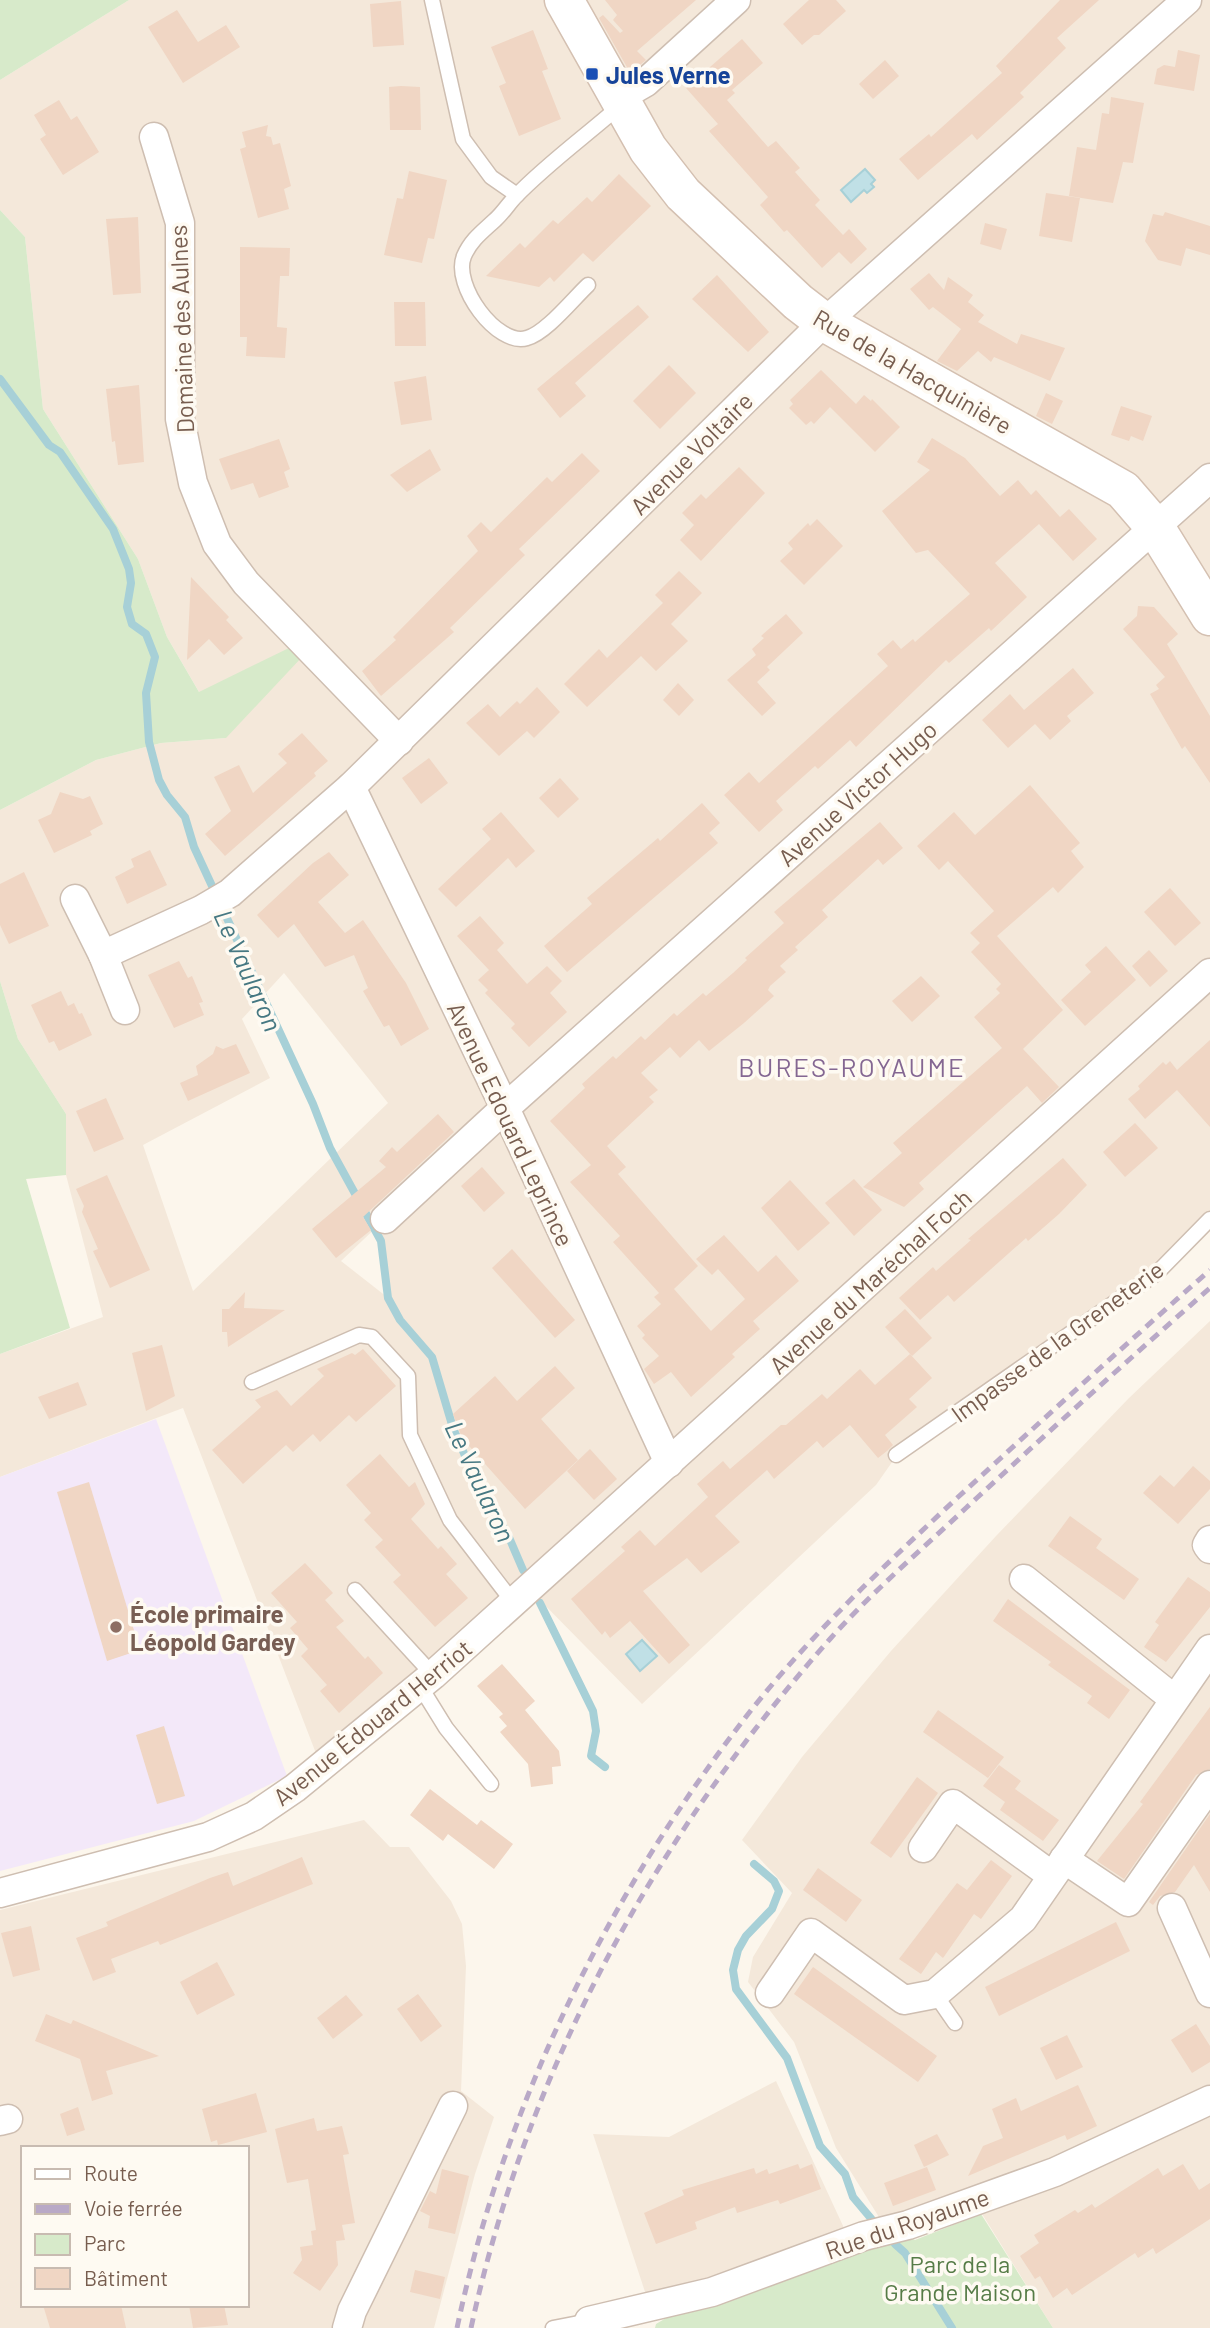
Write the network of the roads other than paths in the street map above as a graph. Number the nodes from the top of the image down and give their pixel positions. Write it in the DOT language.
graph roads {
  1 [pos="432,0"];
  2 [pos="564,0"];
  3 [pos="736,0"];
  4 [pos="1187,0"];
  5 [pos="621,100"];
  6 [pos="154,137"];
  7 [pos="517,195"];
  8 [pos="588,285"];
  9 [pos="824,322"];
  10 [pos="1210,478"];
  11 [pos="1155,527"];
  12 [pos="1210,616"];
  13 [pos="399,741"];
  14 [pos="351,787"];
  15 [pos="75,899"];
  16 [pos="103,955"];
  17 [pos="1210,973"];
  18 [pos="125,1010"];
  19 [pos="505,1108"];
  20 [pos="385,1219"];
  21 [pos="1210,1219"];
  22 [pos="252,1382"];
  23 [pos="897,1455"];
  24 [pos="668,1462"];
  25 [pos="1210,1540"];
  26 [pos="1210,1549"];
  27 [pos="1024,1579"];
  28 [pos="355,1590"];
  29 [pos="521,1595"];
  30 [pos="1210,1649"];
  31 [pos="426,1680"];
  32 [pos="1174,1699"];
  33 [pos="492,1784"];
  34 [pos="1210,1785"];
  35 [pos="923,1848"];
  36 [pos="1058,1867"];
  37 [pos="0,1893"];
  38 [pos="1172,1908"];
  39 [pos="770,1993"];
  40 [pos="1210,1993"];
  41 [pos="935,1994"];
  42 [pos="955,2023"];
  43 [pos="1210,2100"];
  44 [pos="453,2106"];
  45 [pos="589,2324"];
  46 [pos="347,2328"];
  47 [pos="553,2328"];
  1 -- 7 [label="lane"];
  2 -- 5 [label="street, Rue de la Hacquinière"];
  3 -- 5 [label="street"];
  4 -- 9 [label="street, Avenue Voltaire"];
  5 -- 7 [label="lane"];
  5 -- 9 [label="street, Rue de la Hacquinière"];
  6 -- 13 [label="street, Domaine des Aulnes"];
  7 -- 8 [label="lane"];
  9 -- 11 [label="street, Rue de la Hacquinière"];
  9 -- 13 [label="street, Avenue Voltaire"];
  10 -- 11 [label="street, Avenue Victor Hugo"];
  11 -- 12 [label="street, Rue de la Hacquinière"];
  11 -- 19 [label="street, Avenue Victor Hugo"];
  13 -- 14 [label="street, Avenue Voltaire"];
  14 -- 16 [label="street, Avenue Voltaire"];
  14 -- 19 [label="street, Avenue Edouard Leprince"];
  15 -- 16 [label="street"];
  16 -- 18 [label="street"];
  17 -- 24 [label="street, Avenue du Maréchal Foch"];
  19 -- 20 [label="street, Avenue Victor Hugo"];
  19 -- 24 [label="street, Avenue Edouard Leprince"];
  21 -- 23 [label="lane, Impasse de la Greneterie"];
  22 -- 29 [label="lane"];
  24 -- 29 [label="street, Avenue du Maréchal Foch"];
  25 -- 26 [label="street"];
  27 -- 32 [label="street"];
  28 -- 31 [label="lane"];
  29 -- 31 [label="street, Avenue Édouard Herriot"];
  30 -- 32 [label="street"];
  31 -- 33 [label="lane"];
  31 -- 37 [label="street, Avenue Édouard Herriot"];
  32 -- 36 [label="street"];
  34 -- 36 [label="street"];
  35 -- 36 [label="street"];
  36 -- 41 [label="street"];
  38 -- 40 [label="street"];
  39 -- 41 [label="street"];
  41 -- 42 [label="lane"];
  43 -- 45 [label="street, Rue du Royaume"];
  44 -- 46 [label="street"];
  45 -- 47 [label="lane, Rue du Royaume"];
}
